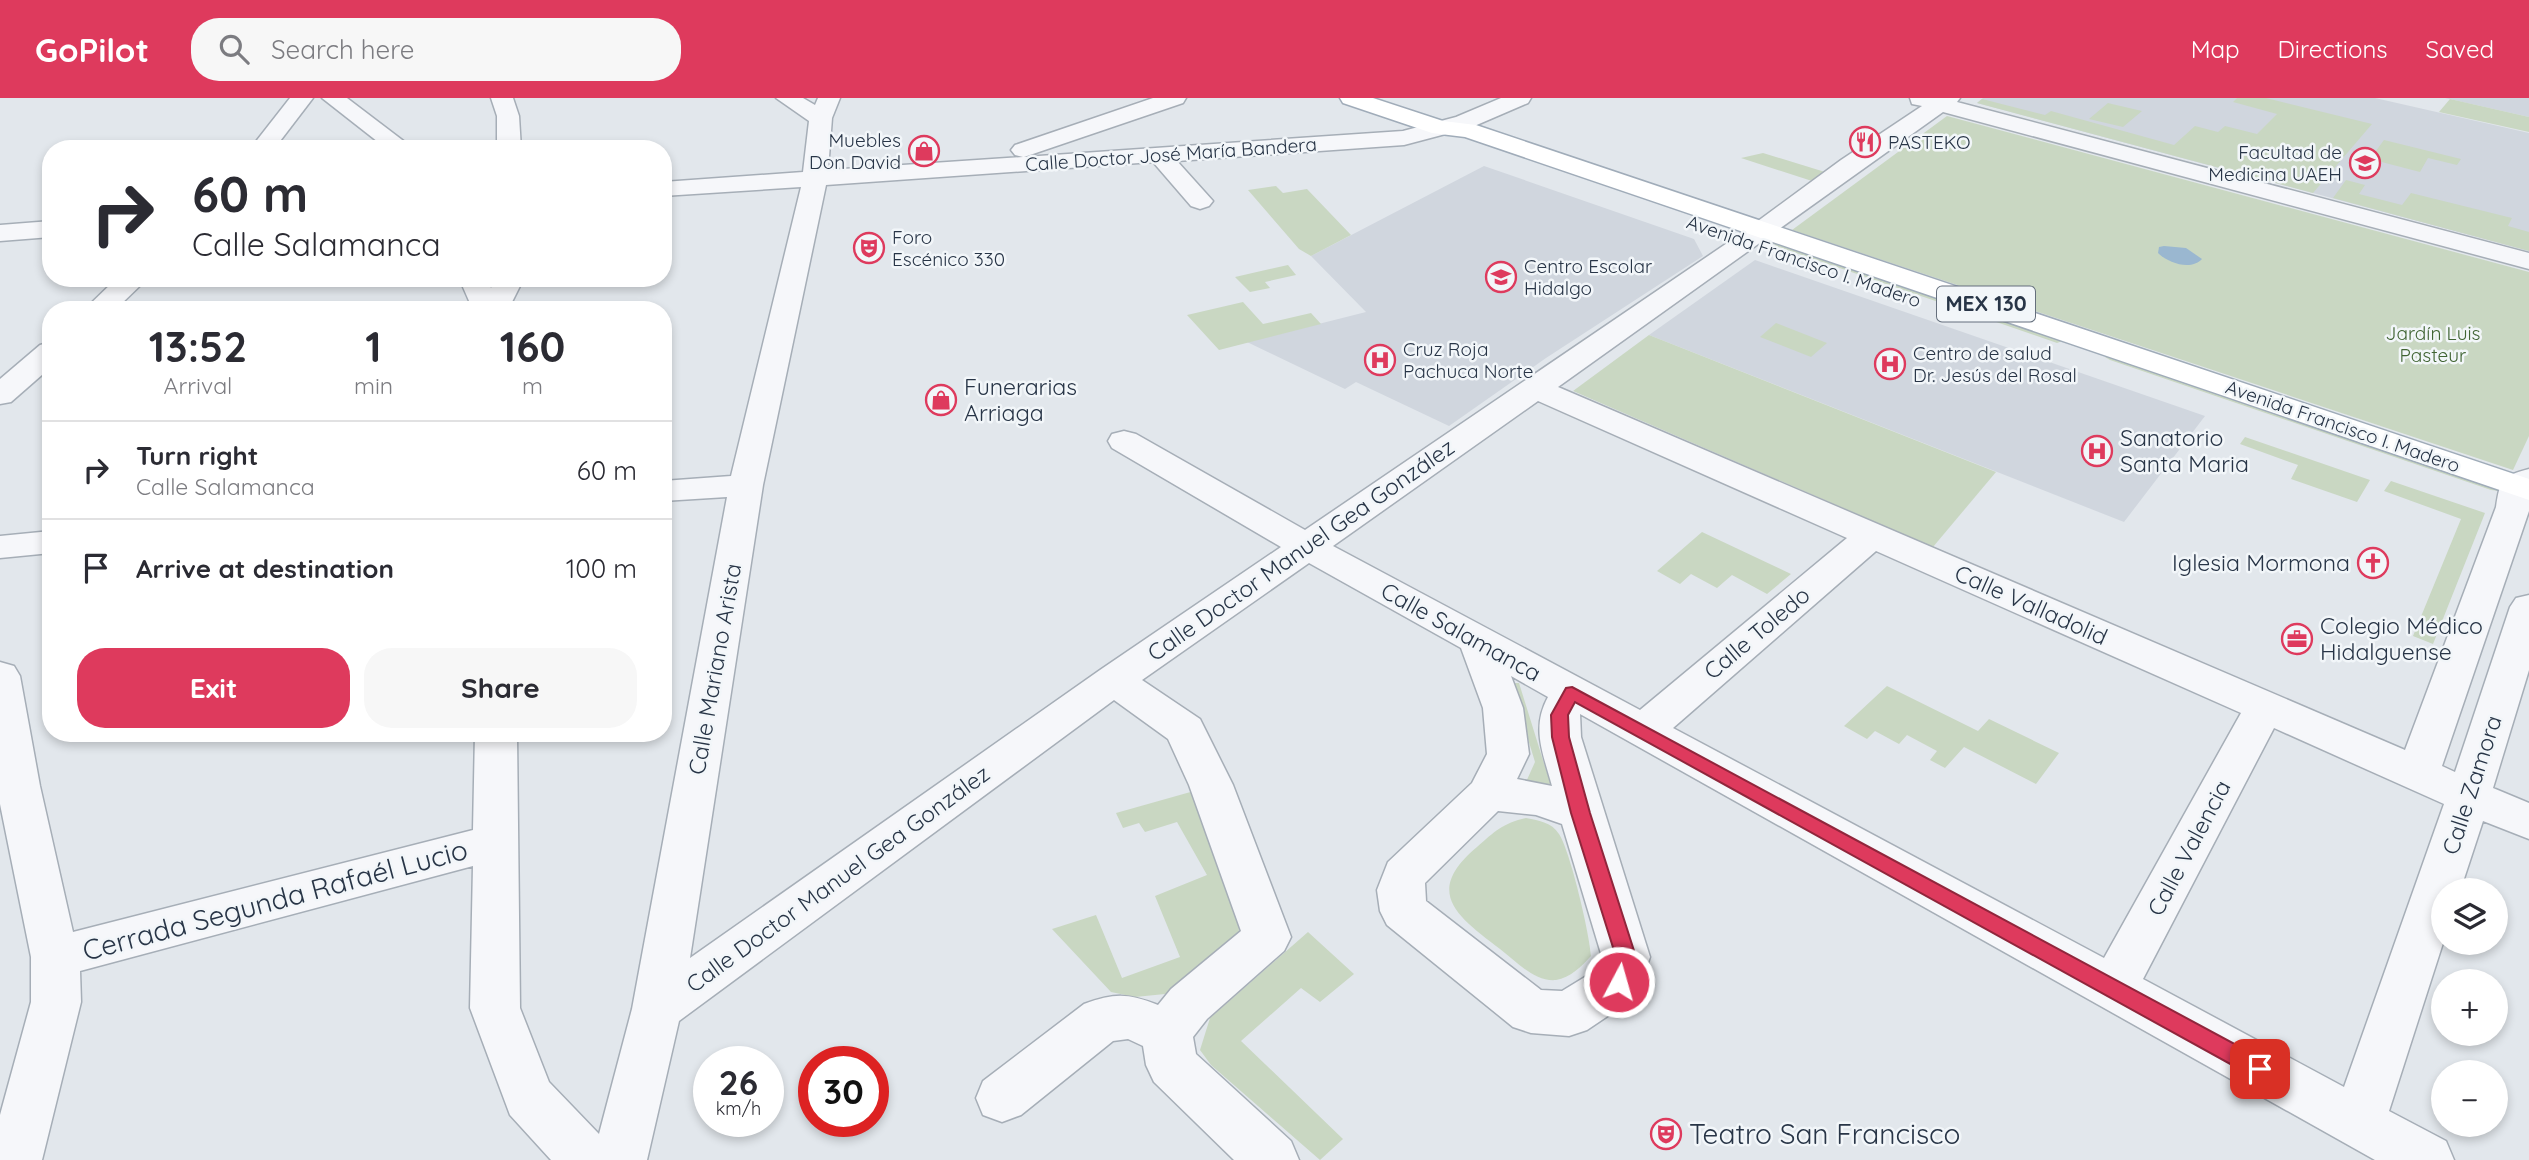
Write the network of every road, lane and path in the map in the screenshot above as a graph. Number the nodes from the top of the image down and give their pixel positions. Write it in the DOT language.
graph roads {
  1 [pos="302,98"];
  2 [pos="333,98"];
  3 [pos="502,98"];
  4 [pos="1175,98"];
  5 [pos="1351,98"];
  6 [pos="1520,98"];
  7 [pos="1915,98"];
  8 [pos="1944,101"];
  9 [pos="810,103"];
  10 [pos="1440,128"];
  11 [pos="269,140"];
  12 [pos="390,140"];
  13 [pos="509,140"];
  14 [pos="1158,155"];
  15 [pos="974,167"];
  16 [pos="815,178"];
  17 [pos="672,187"];
  18 [pos="1199,201"];
  19 [pos="42,230"];
  20 [pos="0,233"];
  21 [pos="1757,235"];
  22 [pos="2529,261"];
  23 [pos="124,287"];
  24 [pos="107,301"];
  25 [pos="42,359"];
  26 [pos="1534,388"];
  27 [pos="0,395"];
  28 [pos="1124,441"];
  29 [pos="746,485"];
  30 [pos="672,490"];
  31 [pos="2523,495"];
  32 [pos="1872,536"];
  33 [pos="42,543"];
  34 [pos="1306,546"];
  35 [pos="0,547"];
  36 [pos="2529,607"];
  37 [pos="1478,640"];
  38 [pos="0,676"];
  39 [pos="1114,680"];
  40 [pos="1572,692"];
  41 [pos="2265,707"];
  42 [pos="1642,731"];
  43 [pos="496,742"];
  44 [pos="2418,774"];
  45 [pos="1488,794"];
  46 [pos="2469,796"];
  47 [pos="1581,813"];
  48 [pos="2529,822"];
  49 [pos="495,842"];
  50 [pos="55,957"];
  51 [pos="2113,988"];
  52 [pos="657,1009"];
  53 [pos="1167,1032"];
  54 [pos="1002,1098"];
  55 [pos="2358,1122"];
  56 [pos="15,1160"];
  57 [pos="587,1160"];
  58 [pos="620,1160"];
  59 [pos="1272,1160"];
  60 [pos="2427,1160"];
  1 -- 11 [label="street"];
  2 -- 12 [label="street"];
  3 -- 13 [label="street"];
  4 -- 15 [label="street"];
  5 -- 10 [label="main road, Avenida Francisco I. Madero / MEX 130"];
  6 -- 10 [label="street, Calle Doctor José María Bandera"];
  7 -- 8 [label="street"];
  8 -- 21 [label="street, Calle Doctor Manuel Gea González"];
  8 -- 22 [label="street"];
  9 -- 16 [label="street, Calle Mariano Arista"];
  10 -- 14 [label="street, Calle Doctor José María Bandera"];
  10 -- 21 [label="main road, Avenida Francisco I. Madero / MEX 130"];
  14 -- 15 [label="street, Calle Doctor José María Bandera"];
  14 -- 18 [label="street"];
  15 -- 16 [label="street, Calle Doctor José María Bandera"];
  16 -- 17 [label="street, Calle Doctor José María Bandera"];
  16 -- 29 [label="street, Calle Mariano Arista"];
  19 -- 20 [label="street"];
  21 -- 26 [label="street, Calle Doctor Manuel Gea González"];
  21 -- 31 [label="main road, Avenida Francisco I. Madero / MEX 130"];
  23 -- 24 [label="street"];
  25 -- 27 [label="street"];
  26 -- 32 [label="street, Calle Valladolid"];
  26 -- 34 [label="street, Calle Doctor Manuel Gea González"];
  28 -- 34 [label="street, Calle Salamanca"];
  29 -- 30 [label="street"];
  29 -- 52 [label="street, Calle Mariano Arista"];
  31 -- 44 [label="street"];
  32 -- 41 [label="street, Calle Valladolid"];
  32 -- 42 [label="street, Calle Toledo"];
  33 -- 35 [label="street"];
  34 -- 37 [label="street, Calle Salamanca"];
  34 -- 39 [label="street, Calle Doctor Manuel Gea González"];
  36 -- 46 [label="street, Calle Zamora"];
  37 -- 40 [label="street, Calle Salamanca"];
  37 -- 45 [label="street"];
  38 -- 50 [label="street"];
  39 -- 52 [label="street, Calle Doctor Manuel Gea González"];
  39 -- 53 [label="street"];
  40 -- 42 [label="street, Calle Salamanca"];
  40 -- 47 [label="street"];
  41 -- 44 [label="street, Calle Valladolid"];
  41 -- 51 [label="street, Calle Valencia"];
  42 -- 51 [label="street, Calle Salamanca"];
  43 -- 49 [label="street"];
  44 -- 46 [label="street, Calle Valladolid"];
  45 -- 47 [label="street"];
  45 -- 47 [label="street"];
  46 -- 48 [label="street, Calle Valladolid"];
  46 -- 55 [label="street, Calle Zamora"];
  49 -- 50 [label="street, Cerrada Segunda Rafaél Lucio"];
  49 -- 57 [label="street"];
  50 -- 56 [label="street"];
  51 -- 55 [label="street, Calle Salamanca"];
  52 -- 58 [label="street, Calle Mariano Arista"];
  53 -- 54 [label="street"];
  53 -- 59 [label="street"];
  55 -- 60 [label="street, Calle Salamanca"];
}
